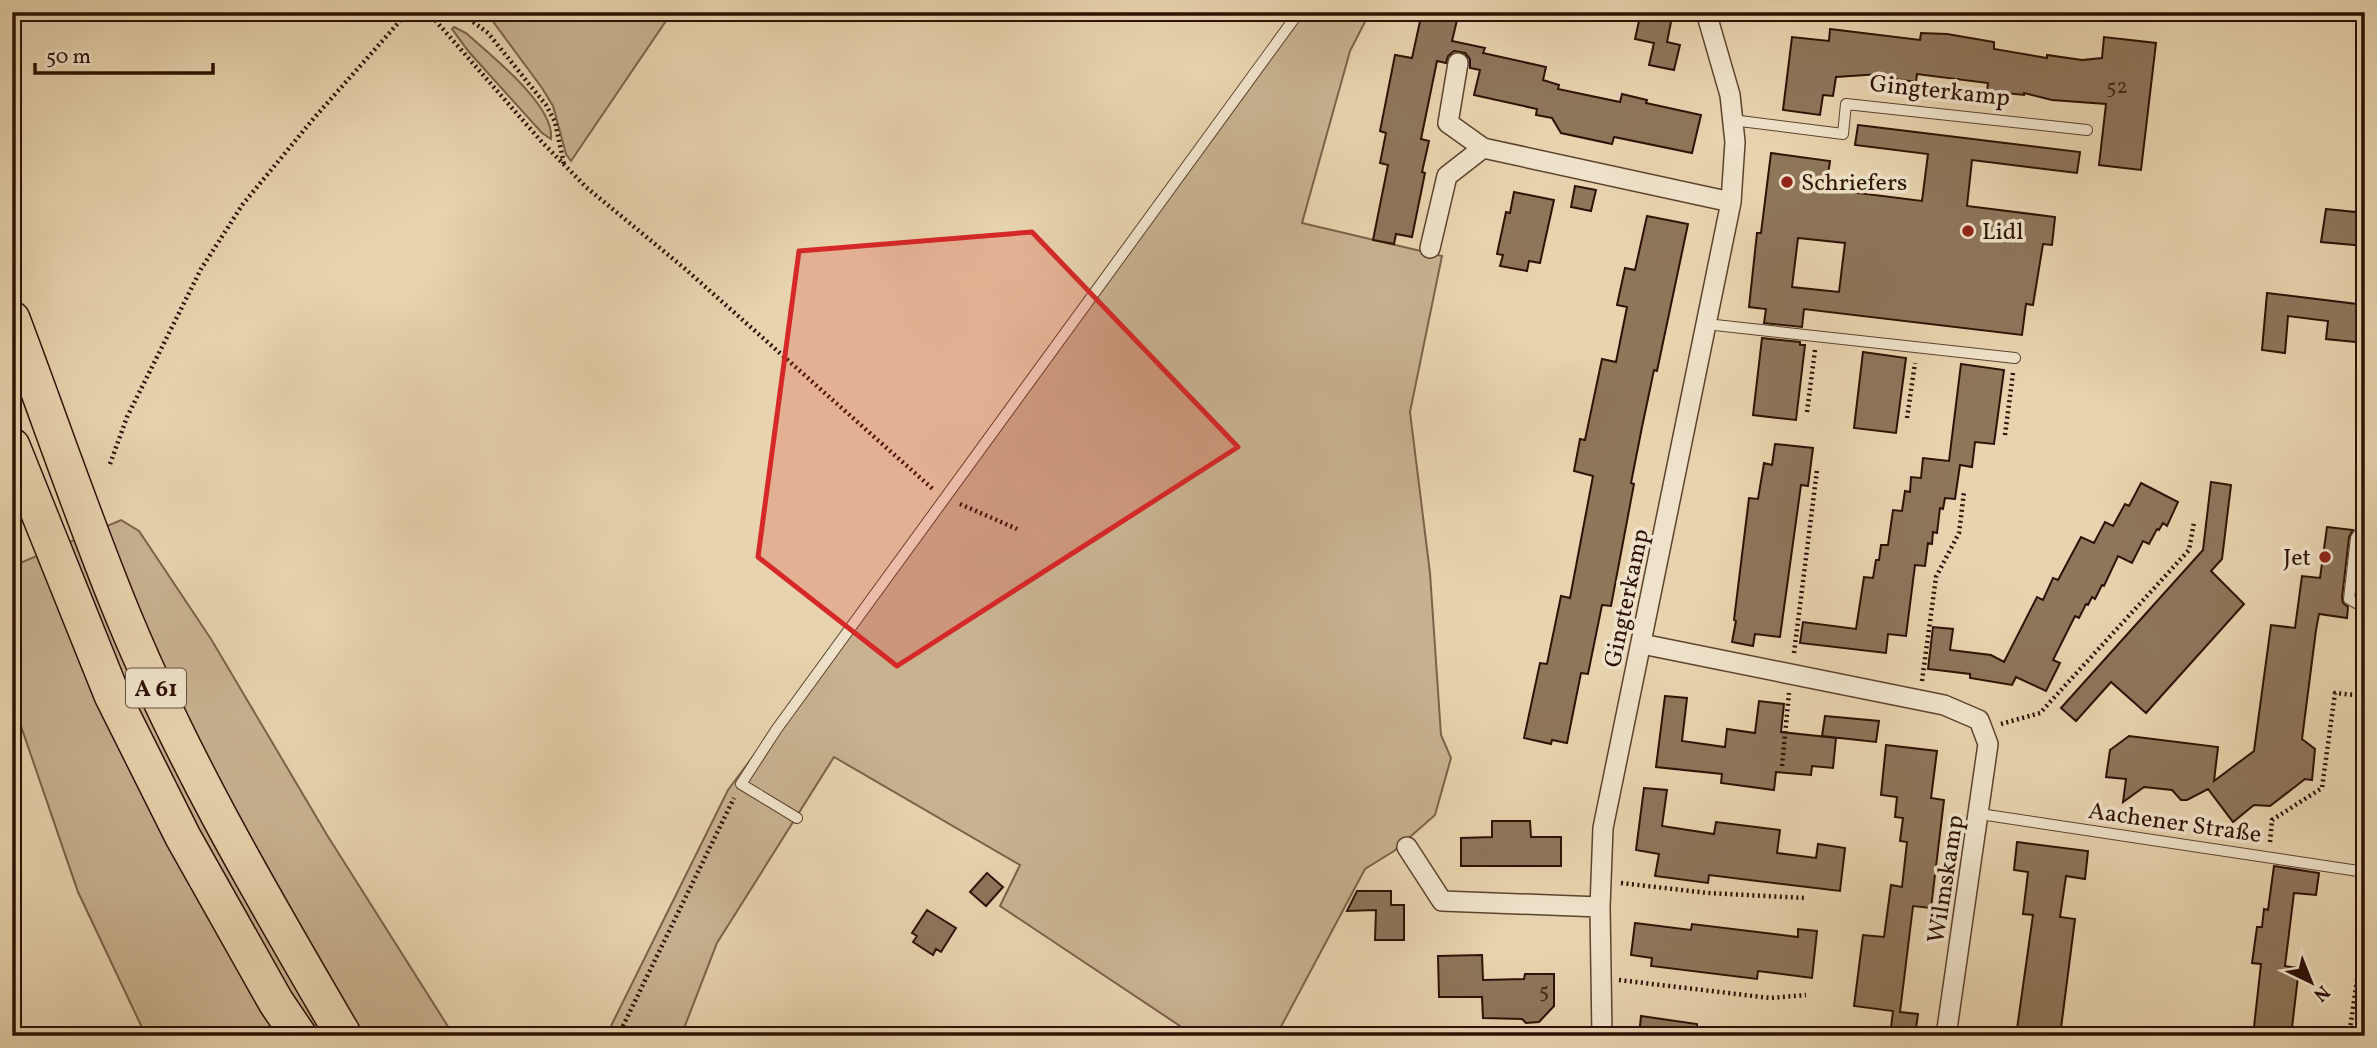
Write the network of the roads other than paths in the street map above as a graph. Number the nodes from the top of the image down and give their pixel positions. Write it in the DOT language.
graph roads {
  1 [pos="1299,12"];
  2 [pos="1706,12"];
  3 [pos="1458,62"];
  4 [pos="1732,120"];
  5 [pos="2087,130"];
  6 [pos="1483,148"];
  7 [pos="1731,202"];
  8 [pos="1430,248"];
  9 [pos="12,319"];
  10 [pos="1706,324"];
  11 [pos="2015,358"];
  12 [pos="12,446"];
  13 [pos="2365,526"];
  14 [pos="2365,608"];
  15 [pos="1642,644"];
  16 [pos="1980,814"];
  17 [pos="797,818"];
  18 [pos="1407,847"];
  19 [pos="2365,872"];
  20 [pos="1600,907"];
  21 [pos="299,1036"];
  22 [pos="344,1036"];
  23 [pos="1602,1036"];
  24 [pos="1946,1036"];
  1 -- 17 [label="lane"];
  2 -- 4 [label="street, Gingterkamp"];
  3 -- 6 [label="street"];
  4 -- 5 [label="lane, Gingterkamp"];
  4 -- 7 [label="street, Gingterkamp"];
  6 -- 7 [label="street"];
  6 -- 8 [label="street"];
  7 -- 10 [label="street, Gingterkamp"];
  9 -- 22 [label="highway, A 61"];
  10 -- 11 [label="lane"];
  10 -- 15 [label="street, Gingterkamp"];
  12 -- 21 [label="highway, A 61"];
  13 -- 14 [label="lane"];
  15 -- 16 [label="street, Wilmskamp"];
  15 -- 20 [label="street, Gingterkamp"];
  16 -- 19 [label="lane, Aachener Straße"];
  16 -- 24 [label="street, Wilmskamp"];
  18 -- 20 [label="street"];
  20 -- 23 [label="street, Gingterkamp"];
}
